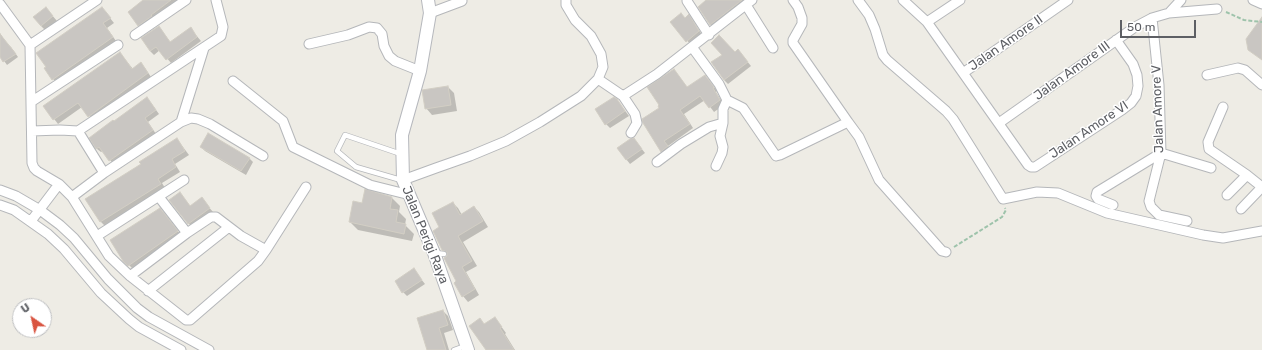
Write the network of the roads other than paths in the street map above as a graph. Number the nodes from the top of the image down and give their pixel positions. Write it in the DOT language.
graph roads {
  1 [pos="97,0"];
  2 [pos="186,0"];
  3 [pos="216,0"];
  4 [pos="428,0"];
  5 [pos="566,0"];
  6 [pos="793,0"];
  7 [pos="858,0"];
  8 [pos="903,0"];
  9 [pos="960,0"];
  10 [pos="1068,0"];
  11 [pos="1181,0"];
  12 [pos="1253,0"];
  13 [pos="462,1"];
  14 [pos="687,2"];
  15 [pos="3,3"];
  16 [pos="749,3"];
  17 [pos="1262,4"];
  18 [pos="1217,9"];
  19 [pos="430,13"];
  20 [pos="1169,13"];
  21 [pos="1152,18"];
  22 [pos="927,22"];
  23 [pos="135,35"];
  24 [pos="709,35"];
  25 [pos="1116,40"];
  26 [pos="309,44"];
  27 [pos="30,46"];
  28 [pos="118,46"];
  29 [pos="692,47"];
  30 [pos="204,48"];
  31 [pos="773,48"];
  32 [pos="420,71"];
  33 [pos="963,73"];
  34 [pos="1207,75"];
  35 [pos="598,79"];
  36 [pos="233,81"];
  37 [pos="1262,84"];
  38 [pos="623,96"];
  39 [pos="727,100"];
  40 [pos="31,102"];
  41 [pos="1222,107"];
  42 [pos="181,122"];
  43 [pos="848,122"];
  44 [pos="723,123"];
  45 [pos="999,124"];
  46 [pos="32,131"];
  47 [pos="78,131"];
  48 [pos="631,133"];
  49 [pos="1161,153"];
  50 [pos="402,154"];
  51 [pos="263,156"];
  52 [pos="657,162"];
  53 [pos="716,166"];
  54 [pos="1211,168"];
  55 [pos="104,173"];
  56 [pos="1247,175"];
  57 [pos="184,180"];
  58 [pos="403,180"];
  59 [pos="59,184"];
  60 [pos="306,187"];
  61 [pos="0,190"];
  62 [pos="410,195"];
  63 [pos="1227,195"];
  64 [pos="159,197"];
  65 [pos="72,198"];
  66 [pos="0,205"];
  67 [pos="1113,205"];
  68 [pos="1241,209"];
  69 [pos="40,210"];
  70 [pos="31,221"];
  71 [pos="1187,221"];
  72 [pos="229,227"];
  73 [pos="1262,231"];
  74 [pos="187,232"];
  75 [pos="97,236"];
  76 [pos="266,250"];
  77 [pos="946,252"];
  78 [pos="130,276"];
  79 [pos="148,291"];
  80 [pos="467,348"];
  81 [pos="181,350"];
  82 [pos="210,350"];
  83 [pos="454,350"];
  1 -- 27 [label="street"];
  2 -- 23 [label="street"];
  3 -- 30 [label="street"];
  4 -- 19 [label="street, Jalan Perigi Raya"];
  5 -- 35 [label="street"];
  6 -- 43 [label="street"];
  7 -- 73 [label="street"];
  8 -- 22 [label="street"];
  9 -- 22 [label="street"];
  10 -- 33 [label="street, Jalan Amore II"];
  11 -- 20 [label="street"];
  12 -- 17 [label="street"];
  13 -- 19 [label="street"];
  14 -- 24 [label="street"];
  15 -- 27 [label="street"];
  16 -- 24 [label="street"];
  16 -- 31 [label="street"];
  18 -- 20 [label="street, Jalan Amore III"];
  19 -- 32 [label="street, Jalan Perigi Raya"];
  20 -- 21 [label="street, Jalan Amore III"];
  21 -- 25 [label="street, Jalan Amore III"];
  21 -- 49 [label="street, Jalan Amore V"];
  22 -- 33 [label="street"];
  24 -- 29 [label="street"];
  25 -- 45 [label="street, Jalan Amore III"];
  25 -- 45 [label="street, Jalan Amore VI"];
  26 -- 32 [label="street"];
  27 -- 40 [label="street"];
  28 -- 40 [label="street"];
  29 -- 38 [label="street"];
  29 -- 39 [label="street"];
  30 -- 42 [label="street"];
  30 -- 47 [label="street"];
  32 -- 50 [label="street, Jalan Perigi Raya"];
  33 -- 45 [label="street"];
  34 -- 37 [label="street"];
  35 -- 38 [label="street"];
  35 -- 58 [label="street"];
  36 -- 62 [label="street"];
  38 -- 48 [label="street"];
  39 -- 43 [label="street"];
  39 -- 44 [label="street"];
  40 -- 46 [label="street"];
  41 -- 56 [label="street"];
  42 -- 51 [label="street"];
  42 -- 55 [label="street"];
  43 -- 77 [label="street"];
  44 -- 52 [label="street"];
  44 -- 53 [label="street"];
  46 -- 47 [label="street"];
  46 -- 59 [label="street"];
  47 -- 55 [label="street"];
  49 -- 54 [label="street"];
  49 -- 67 [label="street"];
  49 -- 71 [label="street, Jalan Amore V"];
  50 -- 58 [label="street, Jalan Perigi Raya"];
  50 -- 58 [label="lane"];
  55 -- 65 [label="street"];
  56 -- 63 [label="street"];
  56 -- 68 [label="street"];
  57 -- 64 [label="street"];
  58 -- 62 [label="street, Jalan Perigi Raya"];
  59 -- 65 [label="street"];
  59 -- 69 [label="street"];
  60 -- 76 [label="street"];
  61 -- 69 [label="street"];
  62 -- 80 [label="street, Jalan Perigi Raya"];
  64 -- 74 [label="street"];
  64 -- 75 [label="street"];
  65 -- 75 [label="street"];
  66 -- 70 [label="street"];
  69 -- 70 [label="street"];
  69 -- 82 [label="street"];
  70 -- 81 [label="street"];
  72 -- 74 [label="street"];
  72 -- 76 [label="street"];
  72 -- 79 [label="street"];
  74 -- 78 [label="street"];
  75 -- 78 [label="street"];
  76 -- 79 [label="street"];
  78 -- 79 [label="street"];
  80 -- 83 [label="lane"];
}
